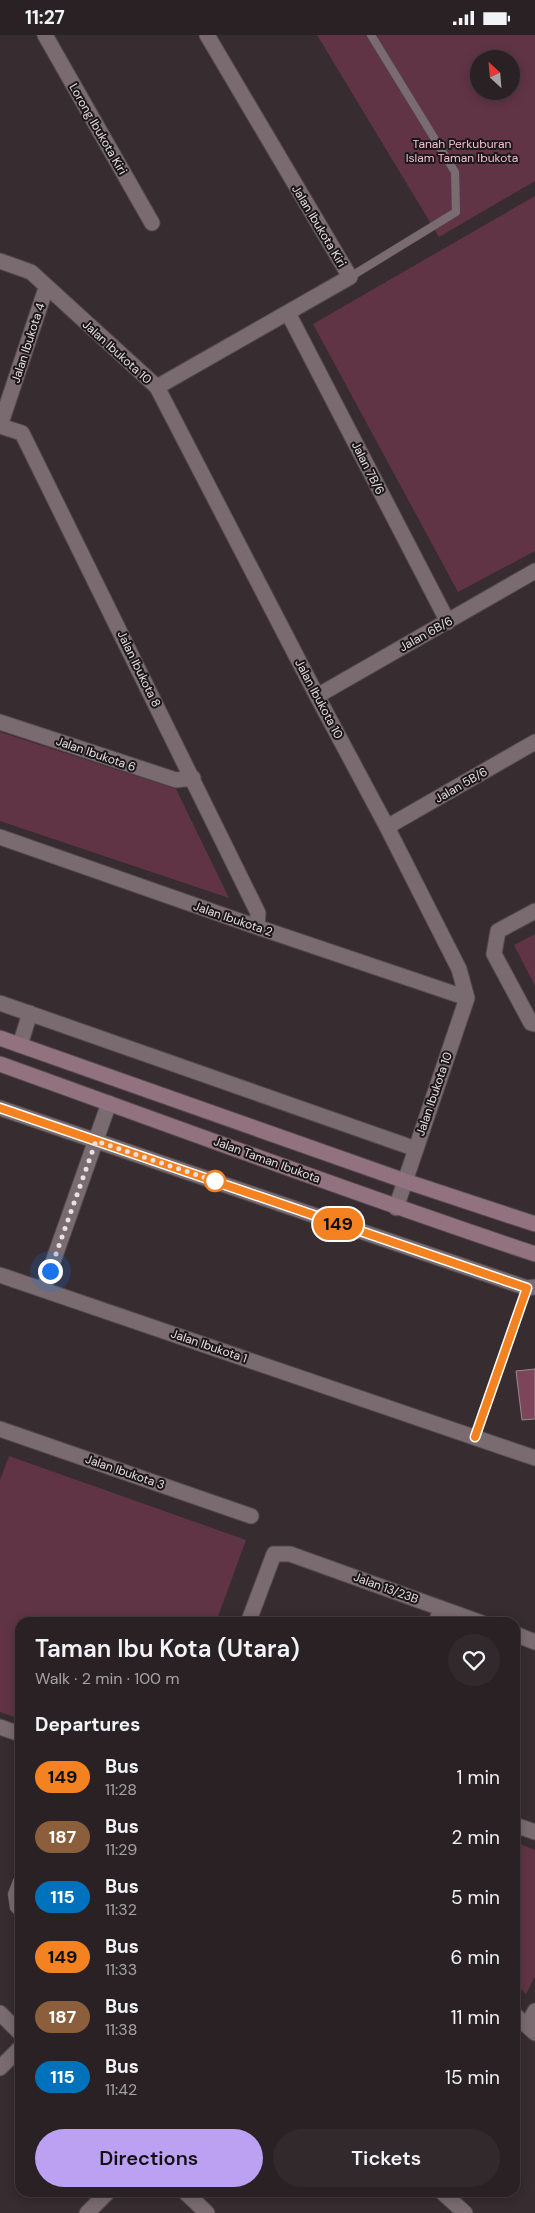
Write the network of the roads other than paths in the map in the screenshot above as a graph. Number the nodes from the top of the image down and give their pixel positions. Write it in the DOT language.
graph roads {
  1 [pos="45,35"];
  2 [pos="207,35"];
  3 [pos="371,35"];
  4 [pos="152,223"];
  5 [pos="0,261"];
  6 [pos="350,277"];
  7 [pos="46,288"];
  8 [pos="288,313"];
  9 [pos="157,387"];
  10 [pos="0,426"];
  11 [pos="535,571"];
  12 [pos="448,622"];
  13 [pos="317,696"];
  14 [pos="0,721"];
  15 [pos="535,742"];
  16 [pos="193,778"];
  17 [pos="388,827"];
  18 [pos="0,837"];
  19 [pos="535,911"];
  20 [pos="257,927"];
  21 [pos="467,998"];
  22 [pos="0,1003"];
  23 [pos="30,1013"];
  24 [pos="535,1024"];
  25 [pos="0,1038"];
  26 [pos="20,1045"];
  27 [pos="0,1065"];
  28 [pos="109,1103"];
  29 [pos="0,1108"];
  30 [pos="96,1141"];
  31 [pos="416,1149"];
  32 [pos="405,1181"];
  33 [pos="396,1208"];
  34 [pos="535,1224"];
  35 [pos="535,1253"];
  36 [pos="0,1275"];
  37 [pos="531,1288"];
  38 [pos="43,1290"];
  39 [pos="1,1432"];
  40 [pos="475,1437"];
  41 [pos="535,1458"];
  42 [pos="251,1516"];
  43 [pos="441,1608"];
  44 [pos="250,1617"];
  45 [pos="438,1617"];
  46 [pos="466,1617"];
  47 [pos="520,1637"];
  48 [pos="535,1642"];
  49 [pos="0,1727"];
  50 [pos="15,1732"];
  51 [pos="520,1827"];
  52 [pos="535,1832"];
  53 [pos="15,1886"];
  54 [pos="15,1909"];
  55 [pos="535,2011"];
  56 [pos="0,2013"];
  57 [pos="520,2019"];
  58 [pos="15,2028"];
  59 [pos="531,2029"];
  60 [pos="15,2053"];
  61 [pos="0,2069"];
  62 [pos="103,2197"];
  63 [pos="190,2197"];
  64 [pos="447,2197"];
  65 [pos="87,2213"];
  66 [pos="207,2213"];
  67 [pos="465,2213"];
  1 -- 4 [label="street, Lorong Ibukota Kiri"];
  2 -- 6 [label="street, Jalan Ibukota Kiri"];
  3 -- 6 [label="lane"];
  5 -- 7 [label="street, Jalan Ibukota 10"];
  6 -- 8 [label="street, Jalan Ibukota Kiri"];
  7 -- 9 [label="street, Jalan Ibukota 10"];
  7 -- 10 [label="street, Jalan Ibukota 4"];
  8 -- 9 [label="street, Jalan Ibukota Kiri"];
  8 -- 12 [label="street, Jalan 7B/6"];
  9 -- 13 [label="street, Jalan Ibukota 10"];
  10 -- 16 [label="street, Jalan Ibukota 8"];
  11 -- 12 [label="street, Jalan 6B/6"];
  12 -- 13 [label="street, Jalan 6B/6"];
  13 -- 17 [label="street, Jalan Ibukota 10"];
  14 -- 16 [label="street, Jalan Ibukota 6"];
  15 -- 17 [label="street, Jalan 5B/6"];
  16 -- 20 [label="street, Jalan Ibukota 8"];
  17 -- 21 [label="street, Jalan Ibukota 10"];
  18 -- 20 [label="street, Jalan Ibukota 2"];
  19 -- 24 [label="street"];
  20 -- 21 [label="street, Jalan Ibukota 2"];
  21 -- 31 [label="street, Jalan Ibukota 10"];
  22 -- 23 [label="street"];
  23 -- 26 [label="street"];
  23 -- 31 [label="street"];
  25 -- 26 [label="main road, Jalan Taman Ibukota"];
  26 -- 32 [label="main road, Jalan Taman Ibukota"];
  27 -- 28 [label="main road, Jalan Taman Ibukota"];
  28 -- 30 [label="street"];
  28 -- 33 [label="main road, Jalan Taman Ibukota"];
  29 -- 30 [label="street"];
  30 -- 37 [label="street"];
  30 -- 38 [label="street"];
  31 -- 32 [label="street, Jalan Ibukota 10"];
  32 -- 33 [label="street, Jalan Ibukota 10"];
  32 -- 34 [label="main road, Jalan Taman Ibukota"];
  33 -- 35 [label="main road, Jalan Taman Ibukota"];
  36 -- 38 [label="street, Jalan Ibukota 1"];
  37 -- 40 [label="lane"];
  38 -- 40 [label="street, Jalan Ibukota 1"];
  39 -- 42 [label="street, Jalan Ibukota 3"];
  40 -- 41 [label="street, Jalan Ibukota 1"];
  43 -- 44 [label="street, Jalan 13/23B"];
  43 -- 45 [label="street"];
  43 -- 46 [label="street, Jalan 13/23B"];
  47 -- 48 [label="street"];
  49 -- 50 [label="street"];
  51 -- 52 [label="street"];
  53 -- 54 [label="lane"];
  55 -- 59 [label="street"];
  56 -- 58 [label="street"];
  57 -- 59 [label="street"];
  60 -- 61 [label="street"];
  62 -- 65 [label="street"];
  63 -- 66 [label="street"];
  64 -- 67 [label="street"];
}
